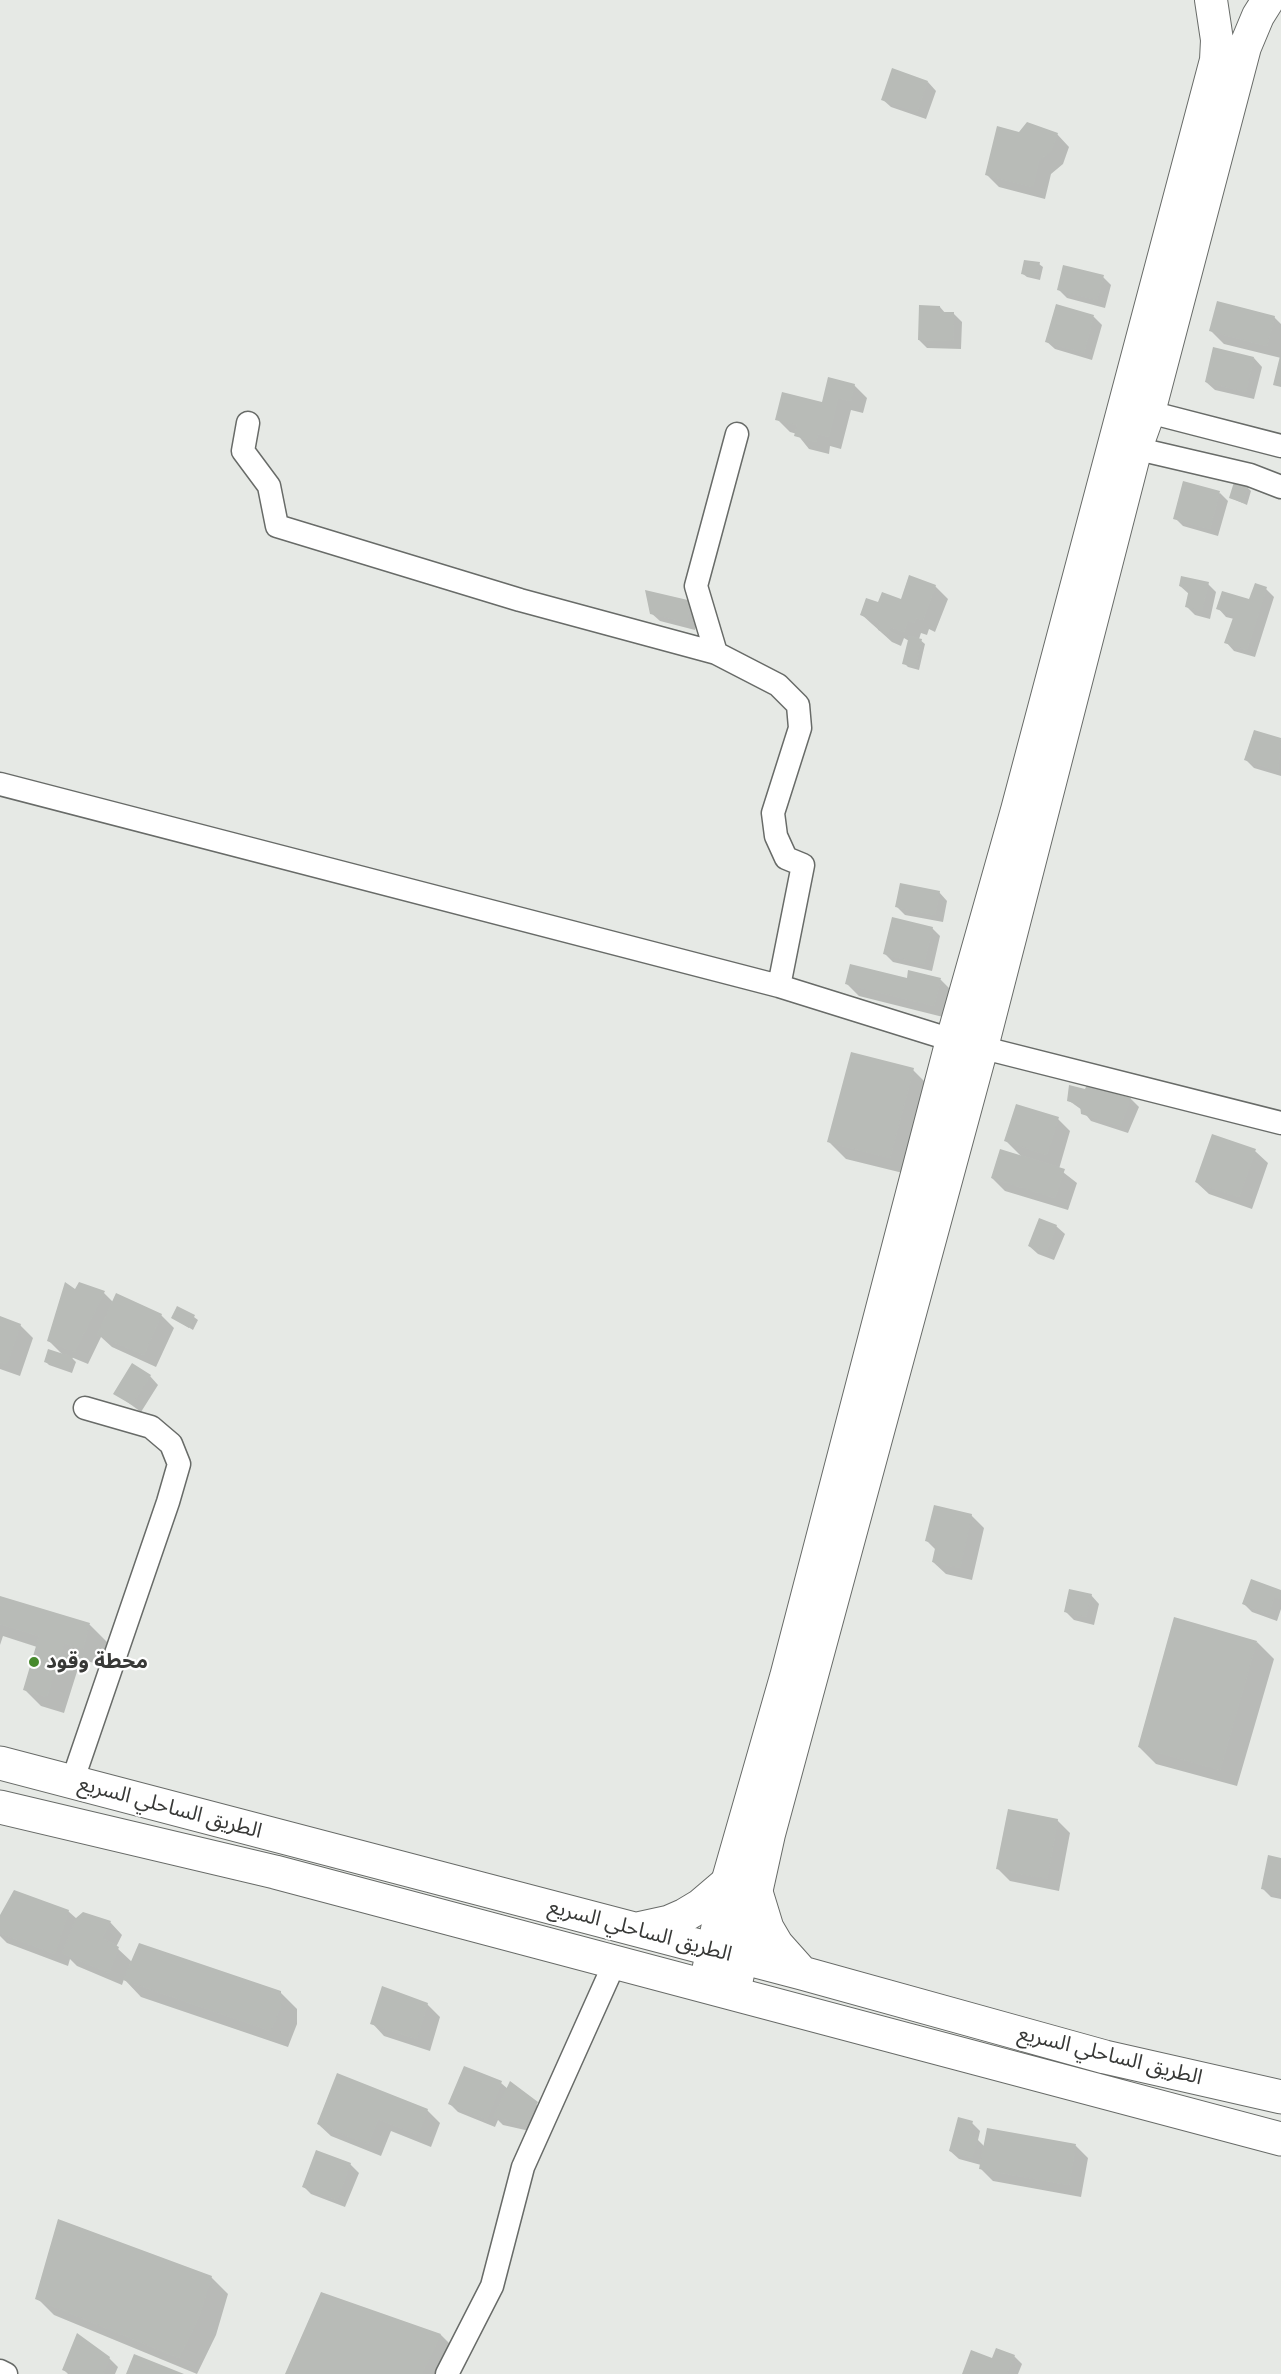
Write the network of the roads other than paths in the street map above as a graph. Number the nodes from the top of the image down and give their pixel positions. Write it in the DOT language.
graph roads {
  1 [pos="1211,0"];
  2 [pos="1268,0"];
  3 [pos="1185,221"];
  4 [pos="1149,412"];
  5 [pos="248,423"];
  6 [pos="737,434"];
  7 [pos="1125,446"];
  8 [pos="1281,446"];
  9 [pos="1281,488"];
  10 [pos="716,653"];
  11 [pos="0,784"];
  12 [pos="1034,796"];
  13 [pos="779,986"];
  14 [pos="952,1040"];
  15 [pos="982,1047"];
  16 [pos="1281,1123"];
  17 [pos="916,1236"];
  18 [pos="85,1408"];
  19 [pos="0,1763"];
  20 [pos="72,1782"];
  21 [pos="0,1807"];
  22 [pos="742,1888"];
  23 [pos="634,1929"];
  24 [pos="727,1954"];
  25 [pos="615,1962"];
  26 [pos="802,1973"];
  27 [pos="719,1988"];
  28 [pos="1281,2097"];
  29 [pos="1281,2139"];
  30 [pos="0,2371"];
  31 [pos="6,2374"];
  32 [pos="447,2374"];
  1 -- 3 [label="street"];
  2 -- 3 [label="street"];
  3 -- 4 [label="street"];
  3 -- 7 [label="street"];
  4 -- 7 [label="street"];
  4 -- 8 [label="street"];
  5 -- 10 [label="street"];
  6 -- 10 [label="street"];
  7 -- 9 [label="street"];
  7 -- 12 [label="street"];
  10 -- 13 [label="street"];
  11 -- 13 [label="street"];
  12 -- 14 [label="street"];
  12 -- 15 [label="street"];
  13 -- 14 [label="street"];
  14 -- 15 [label="street"];
  14 -- 17 [label="street"];
  15 -- 16 [label="street"];
  15 -- 17 [label="street"];
  17 -- 22 [label="street"];
  18 -- 20 [label="street"];
  19 -- 20 [label="highway, الطريق الساحلي السريع"];
  20 -- 23 [label="highway, الطريق الساحلي السريع"];
  21 -- 25 [label="highway, الطريق الساحلي السريع"];
  22 -- 23 [label="highway"];
  22 -- 24 [label="street"];
  22 -- 26 [label="highway"];
  23 -- 24 [label="highway, الطريق الساحلي السريع"];
  24 -- 26 [label="highway, الطريق الساحلي السريع"];
  24 -- 27 [label="street"];
  25 -- 27 [label="highway, الطريق الساحلي السريع"];
  25 -- 32 [label="street"];
  26 -- 28 [label="highway, الطريق الساحلي السريع"];
  27 -- 29 [label="highway, الطريق الساحلي السريع"];
  30 -- 31 [label="street"];
}
